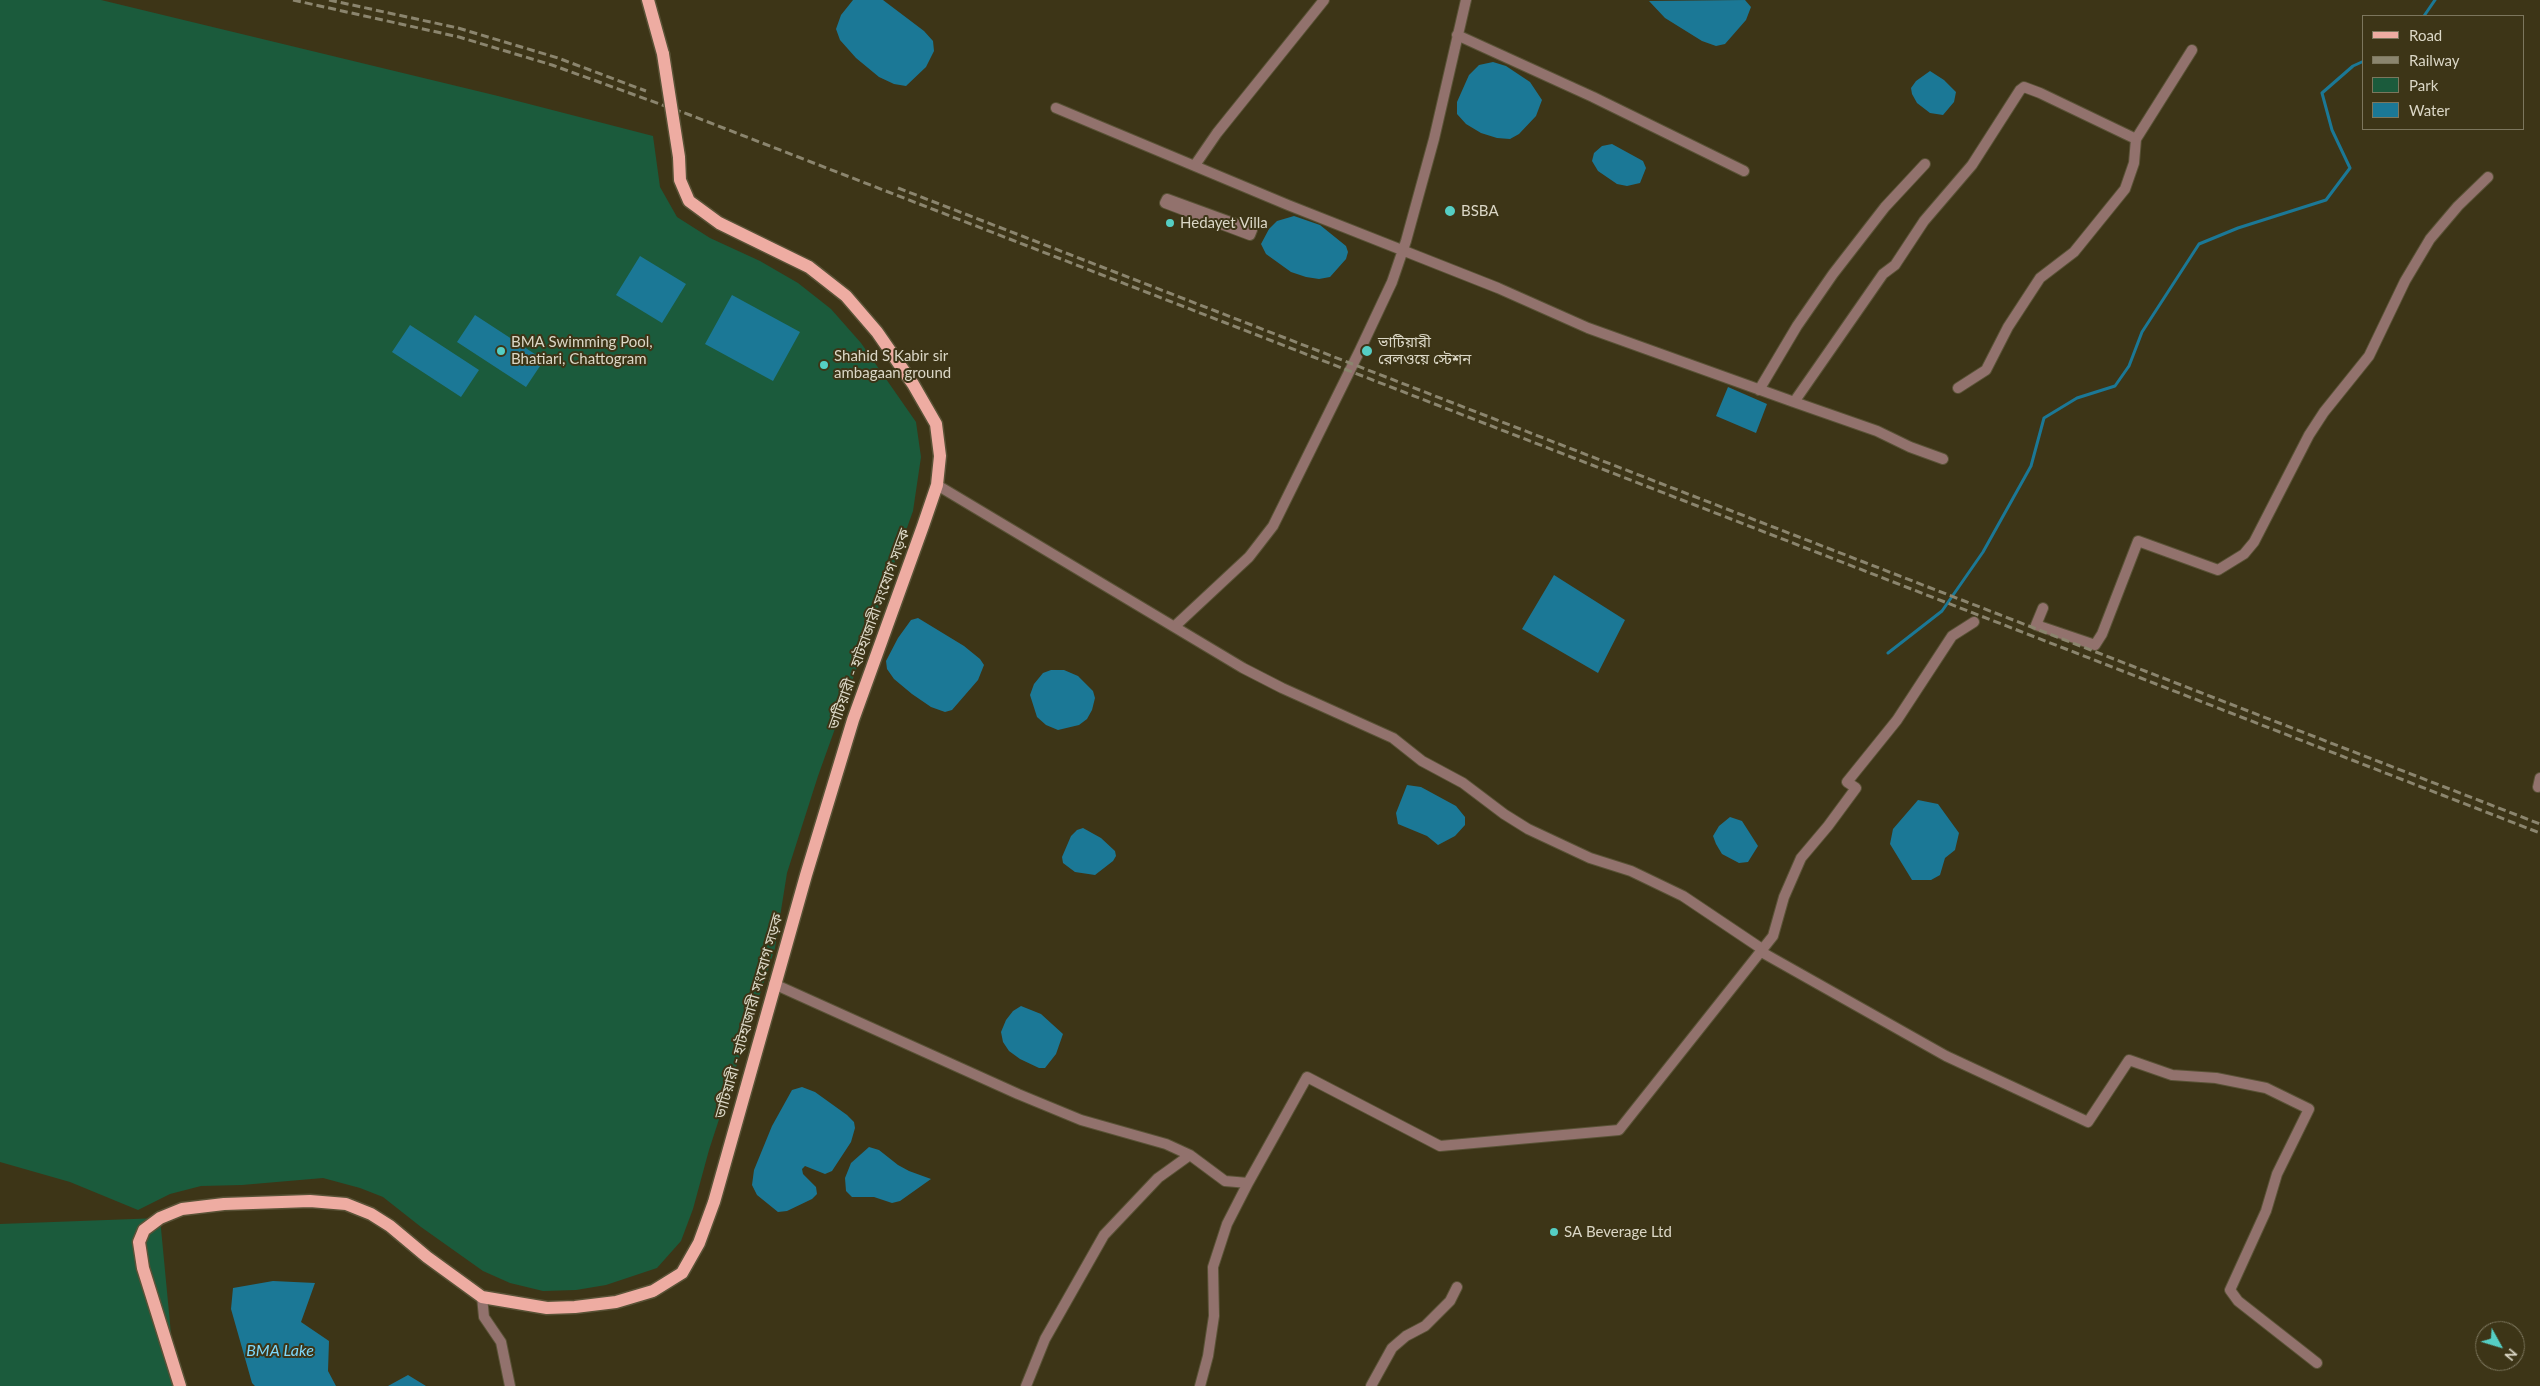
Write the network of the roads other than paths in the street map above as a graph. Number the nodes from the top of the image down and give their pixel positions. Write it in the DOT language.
graph roads {
  1 [pos="648,0"];
  2 [pos="1324,0"];
  3 [pos="1466,0"];
  4 [pos="1458,35"];
  5 [pos="2192,50"];
  6 [pos="1056,108"];
  7 [pos="2136,139"];
  8 [pos="1925,164"];
  9 [pos="1194,165"];
  10 [pos="1744,171"];
  11 [pos="2488,177"];
  12 [pos="1250,234"];
  13 [pos="1403,251"];
  14 [pos="1958,388"];
  15 [pos="1759,390"];
  16 [pos="1794,402"];
  17 [pos="1943,459"];
  18 [pos="937,485"];
  19 [pos="2043,608"];
  20 [pos="1974,622"];
  21 [pos="1175,626"];
  22 [pos="1762,949"];
  23 [pos="774,984"];
  24 [pos="1190,1155"];
  25 [pos="1248,1183"];
  26 [pos="1457,1287"];
  27 [pos="482,1297"];
  28 [pos="2317,1363"];
  29 [pos="180,1386"];
  30 [pos="510,1386"];
  31 [pos="1026,1386"];
  32 [pos="1200,1386"];
  33 [pos="1371,1386"];
  1 -- 18 [label="main road, ভাটিয়ারী - হাটহাজারী সংযোগ সড়ক, bridge"];
  2 -- 9 [label="street"];
  3 -- 4 [label="street"];
  4 -- 10 [label="street"];
  4 -- 13 [label="street"];
  5 -- 7 [label="street"];
  6 -- 9 [label="street"];
  7 -- 14 [label="street"];
  7 -- 16 [label="street"];
  8 -- 15 [label="street"];
  9 -- 13 [label="street"];
  11 -- 19 [label="street"];
  12 -- 12 [label="street"];
  13 -- 15 [label="street"];
  13 -- 21 [label="street"];
  15 -- 16 [label="street"];
  16 -- 17 [label="street"];
  18 -- 21 [label="street"];
  18 -- 23 [label="main road, ভাটিয়ারী - হাটহাজারী সংযোগ সড়ক"];
  20 -- 22 [label="street"];
  21 -- 22 [label="street"];
  22 -- 25 [label="street"];
  22 -- 28 [label="street"];
  23 -- 24 [label="street"];
  23 -- 27 [label="main road, ভাটিয়ারী - হাটহাজারী সংযোগ সড়ক"];
  24 -- 25 [label="street"];
  24 -- 31 [label="street"];
  25 -- 32 [label="street"];
  26 -- 33 [label="street"];
  27 -- 29 [label="main road, ভাটিয়ারী - হাটহাজারী সংযোগ সড়ক"];
  27 -- 30 [label="street"];
}
